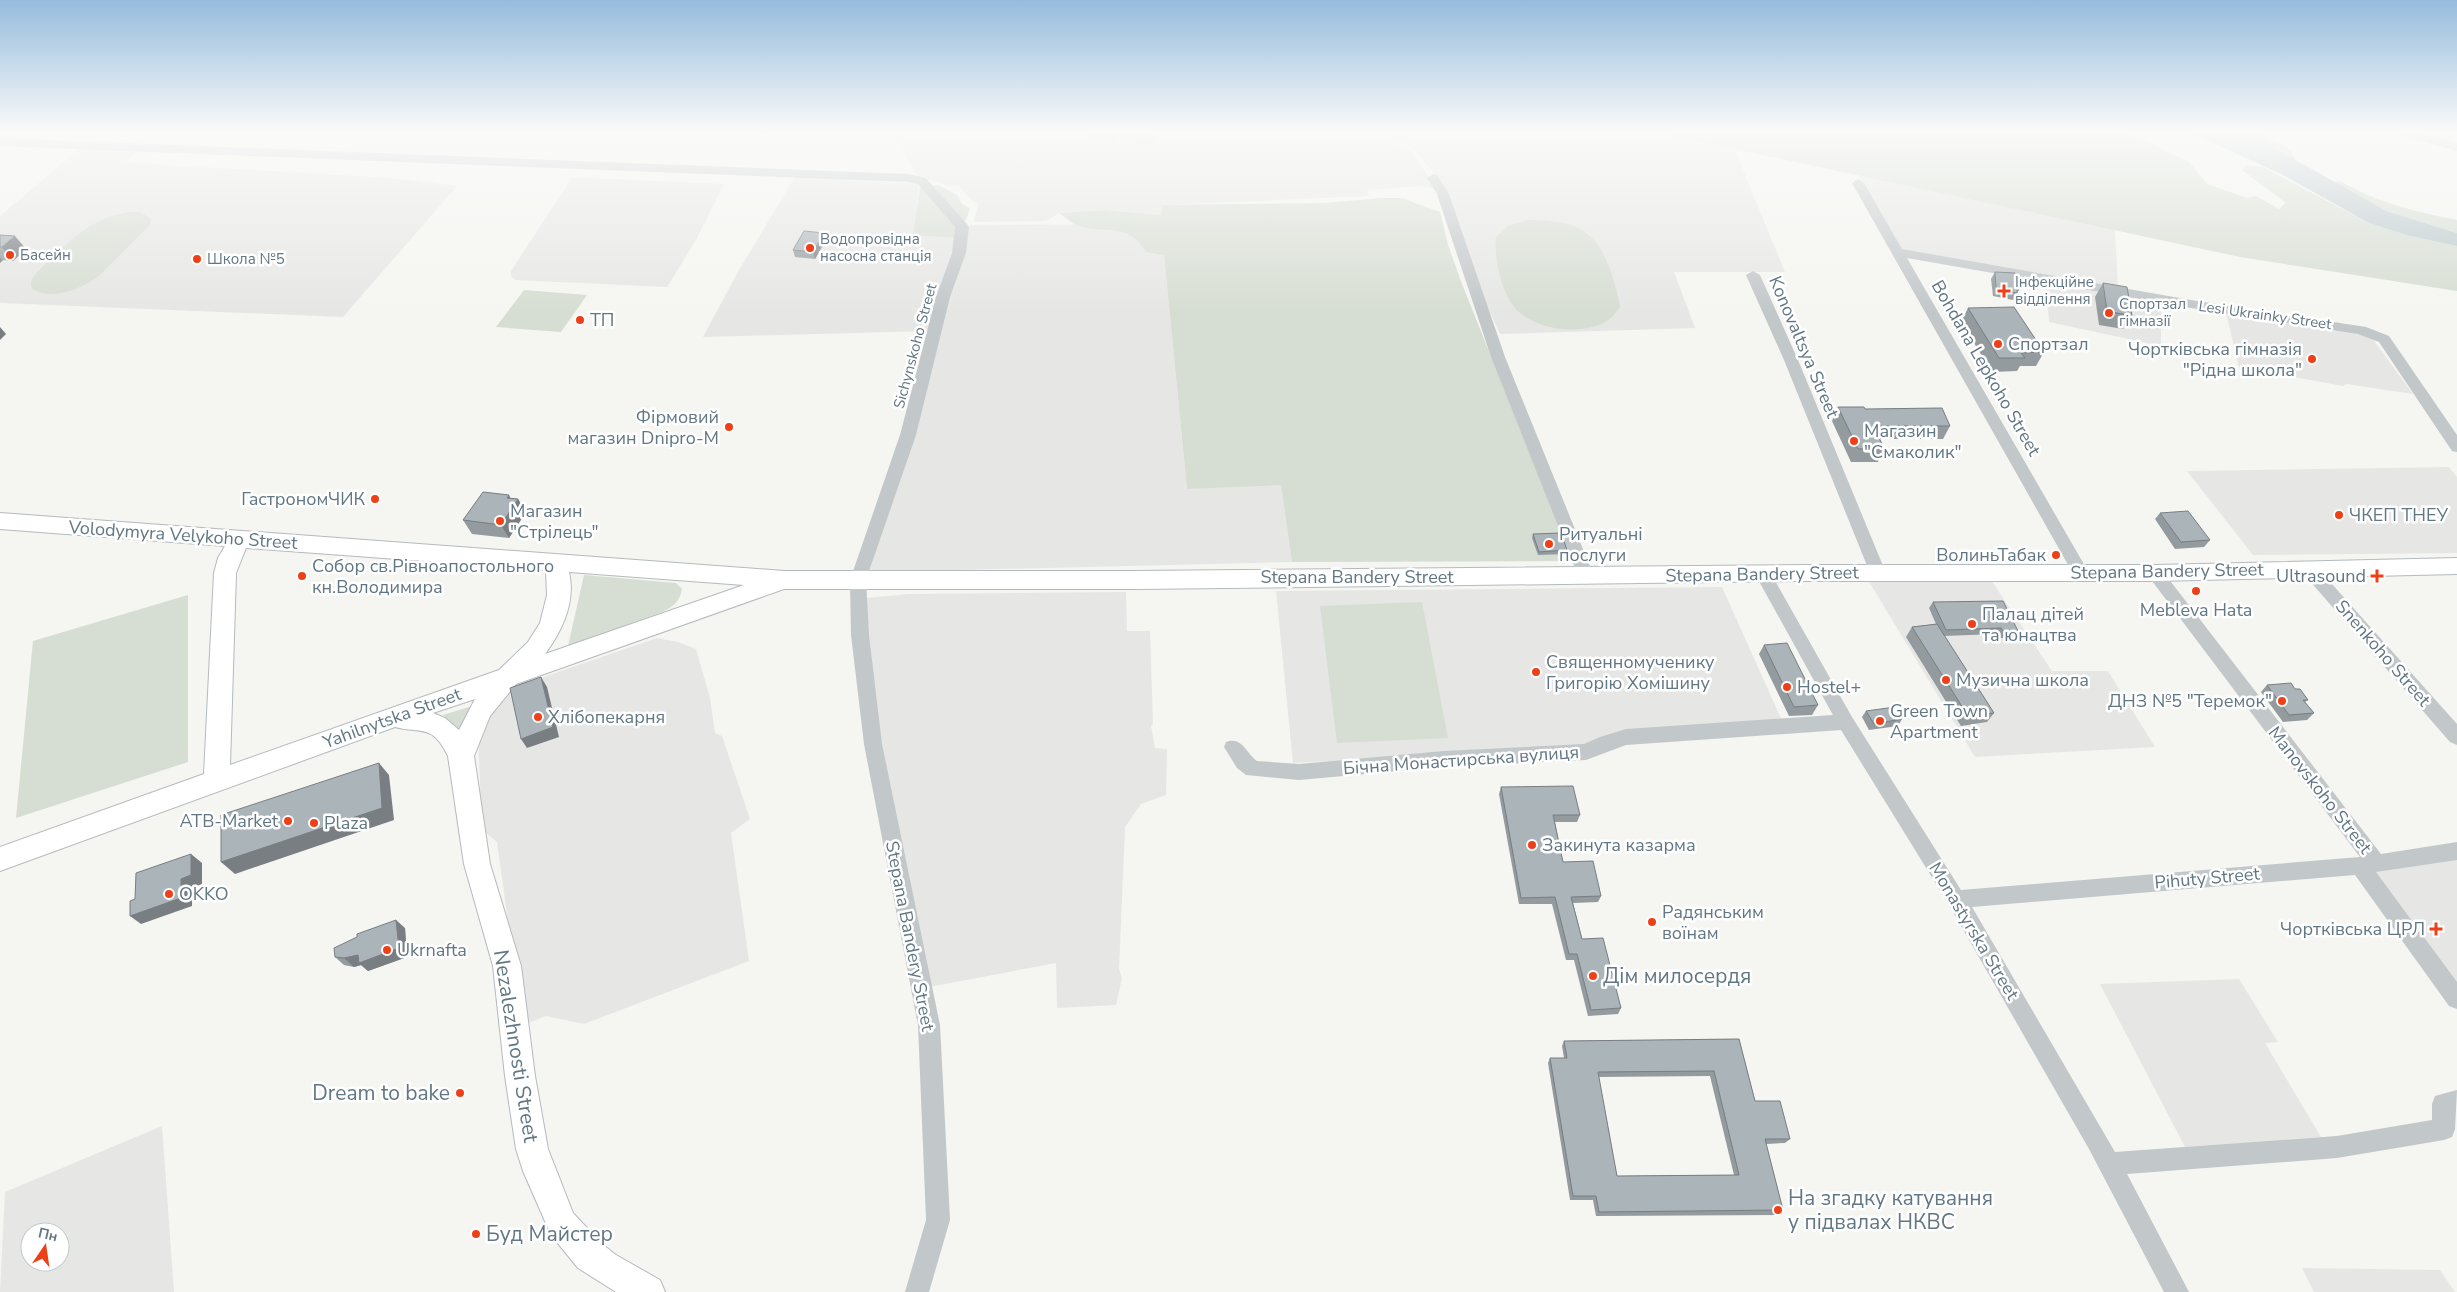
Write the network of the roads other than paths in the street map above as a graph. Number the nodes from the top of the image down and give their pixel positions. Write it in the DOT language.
graph roads {
  1 [pos="931,192"];
  2 [pos="1442,192"];
  3 [pos="1863,192"];
  4 [pos="1898,252"];
  5 [pos="1753,276"];
  6 [pos="2457,448"];
  7 [pos="0,521"];
  8 [pos="239,540"];
  9 [pos="556,564"];
  10 [pos="2457,566"];
  11 [pos="2308,568"];
  12 [pos="2155,572"];
  13 [pos="1878,573"];
  14 [pos="2081,573"];
  15 [pos="1763,574"];
  16 [pos="1586,576"];
  17 [pos="784,580"];
  18 [pos="858,580"];
  19 [pos="510,677"];
  20 [pos="391,718"];
  21 [pos="1846,722"];
  22 [pos="2457,737"];
  23 [pos="1233,747"];
  24 [pos="462,756"];
  25 [pos="217,782"];
  26 [pos="2457,851"];
  27 [pos="0,859"];
  28 [pos="2369,865"];
  29 [pos="1956,899"];
  30 [pos="2457,999"];
  31 [pos="2457,1101"];
  32 [pos="2110,1164"];
  33 [pos="644,1291"];
  34 [pos="917,1292"];
  35 [pos="2177,1292"];
  1 -- 18 [label="street, Sichynskoho Street"];
  2 -- 16 [label="street"];
  3 -- 4 [label="street, Bohdana Lepkoho Street"];
  4 -- 6 [label="street, Lesi Ukrainky Street"];
  4 -- 14 [label="street, Bohdana Lepkoho Street"];
  5 -- 13 [label="street, Konovaltsya Street"];
  7 -- 8 [label="main road, Volodymyra Velykoho Street"];
  8 -- 9 [label="main road, Volodymyra Velykoho Street"];
  8 -- 25 [label="main road"];
  9 -- 17 [label="main road, Volodymyra Velykoho Street"];
  9 -- 19 [label="main road"];
  10 -- 11 [label="main road, Stepana Bandery Street"];
  11 -- 12 [label="main road, Stepana Bandery Street"];
  11 -- 22 [label="street, Snenkoho Street"];
  12 -- 14 [label="main road, Stepana Bandery Street"];
  12 -- 28 [label="street, Manovskoho Street"];
  13 -- 14 [label="main road, Stepana Bandery Street"];
  13 -- 15 [label="main road, Stepana Bandery Street"];
  15 -- 16 [label="main road, Stepana Bandery Street"];
  15 -- 21 [label="street, Monastyrska Street"];
  16 -- 18 [label="main road, Stepana Bandery Street"];
  17 -- 18 [label="main road, Stepana Bandery Street"];
  17 -- 19 [label="main road, Yahilnytska Street"];
  18 -- 34 [label="street, Stepana Bandery Street"];
  19 -- 20 [label="main road, Yahilnytska Street"];
  19 -- 24 [label="main road"];
  20 -- 24 [label="main road, Nezalezhnosti Street"];
  20 -- 25 [label="main road, Yahilnytska Street"];
  21 -- 23 [label="street, Бічна Монастирська вулиця"];
  21 -- 29 [label="street, Monastyrska Street"];
  24 -- 33 [label="main road, Nezalezhnosti Street"];
  25 -- 27 [label="main road, Yahilnytska Street"];
  26 -- 28 [label="street, Pihuty Street"];
  28 -- 29 [label="street, Pihuty Street"];
  28 -- 30 [label="street, Manovskoho Street"];
  29 -- 32 [label="street, Monastyrska Street"];
  31 -- 32 [label="street"];
  32 -- 35 [label="street, Monastyrska Street"];
}
